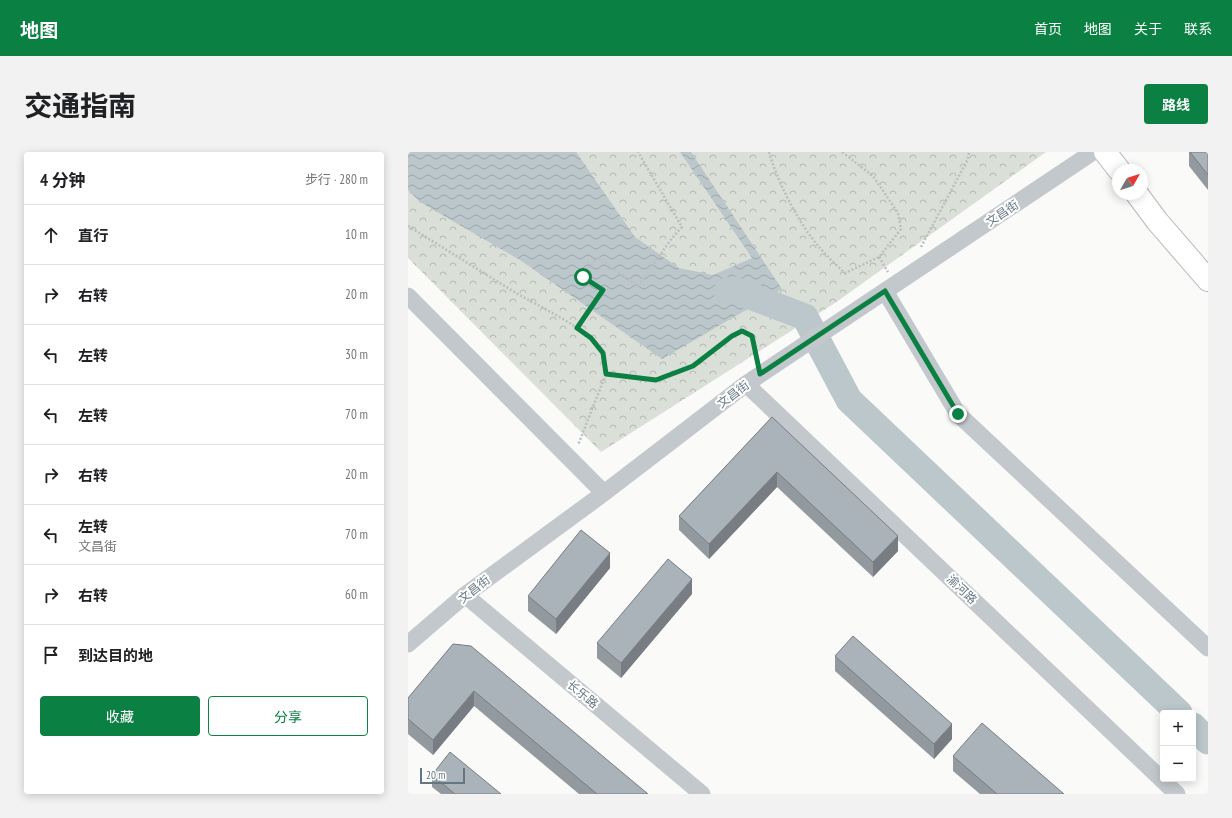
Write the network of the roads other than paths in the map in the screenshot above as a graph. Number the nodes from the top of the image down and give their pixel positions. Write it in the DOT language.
graph roads {
  1 [pos="1093,152"];
  2 [pos="1105,152"];
  3 [pos="1114,164"];
  4 [pos="1140,200"];
  5 [pos="1208,280"];
  6 [pos="885,291"];
  7 [pos="408,296"];
  8 [pos="758,376"];
  9 [pos="604,493"];
  10 [pos="465,595"];
  11 [pos="408,644"];
  12 [pos="1208,648"];
  13 [pos="702,794"];
  14 [pos="1177,794"];
  1 -- 6 [label="street, 文昌街"];
  2 -- 3 [label="highway"];
  4 -- 5 [label="highway"];
  6 -- 8 [label="street, 文昌街"];
  6 -- 12 [label="street"];
  7 -- 9 [label="street"];
  8 -- 9 [label="street, 文昌街"];
  8 -- 14 [label="street, 渝河路"];
  9 -- 10 [label="street, 文昌街"];
  10 -- 11 [label="street, 文昌街"];
  10 -- 13 [label="street, 长乐路"];
}
